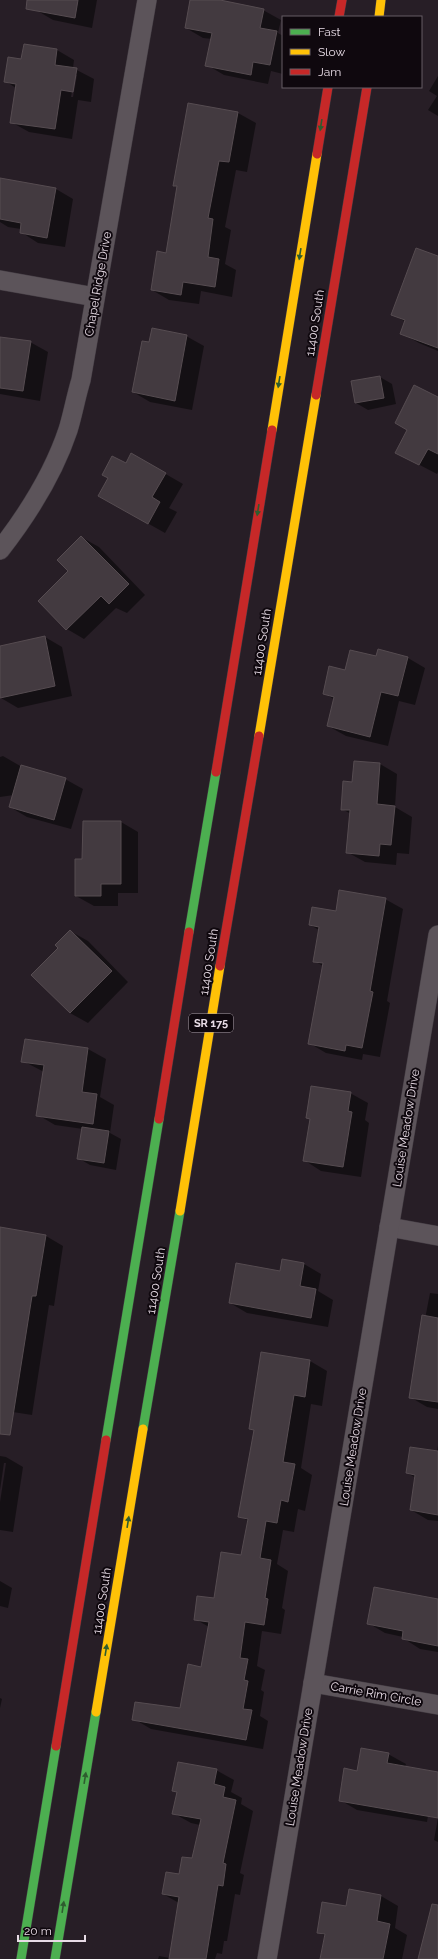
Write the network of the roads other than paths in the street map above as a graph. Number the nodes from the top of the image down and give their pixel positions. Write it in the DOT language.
graph roads {
  1 [pos="147,0"];
  2 [pos="342,0"];
  3 [pos="381,0"];
  4 [pos="339,16"];
  5 [pos="378,16"];
  6 [pos="328,88"];
  7 [pos="367,88"];
  8 [pos="0,280"];
  9 [pos="95,297"];
  10 [pos="0,550"];
  11 [pos="438,935"];
  12 [pos="389,1227"];
  13 [pos="438,1236"];
  14 [pos="313,1683"];
  15 [pos="438,1705"];
  16 [pos="21,1959"];
  17 [pos="55,1959"];
  18 [pos="267,1959"];
  1 -- 9 [label="street, Chapel Ridge Drive"];
  2 -- 4 [label="main road"];
  3 -- 5 [label="main road"];
  6 -- 16 [label="main road, 11400 South / SR 175, one-way"];
  17 -- 7 [label="main road, 11400 South / SR 175, one-way"];
  8 -- 9 [label="street"];
  9 -- 10 [label="street, Chapel Ridge Drive"];
  11 -- 12 [label="street, Louise Meadow Drive"];
  12 -- 13 [label="street"];
  12 -- 14 [label="street, Louise Meadow Drive"];
  14 -- 15 [label="street, Carrie Rim Circle"];
  14 -- 18 [label="street, Louise Meadow Drive"];
}
